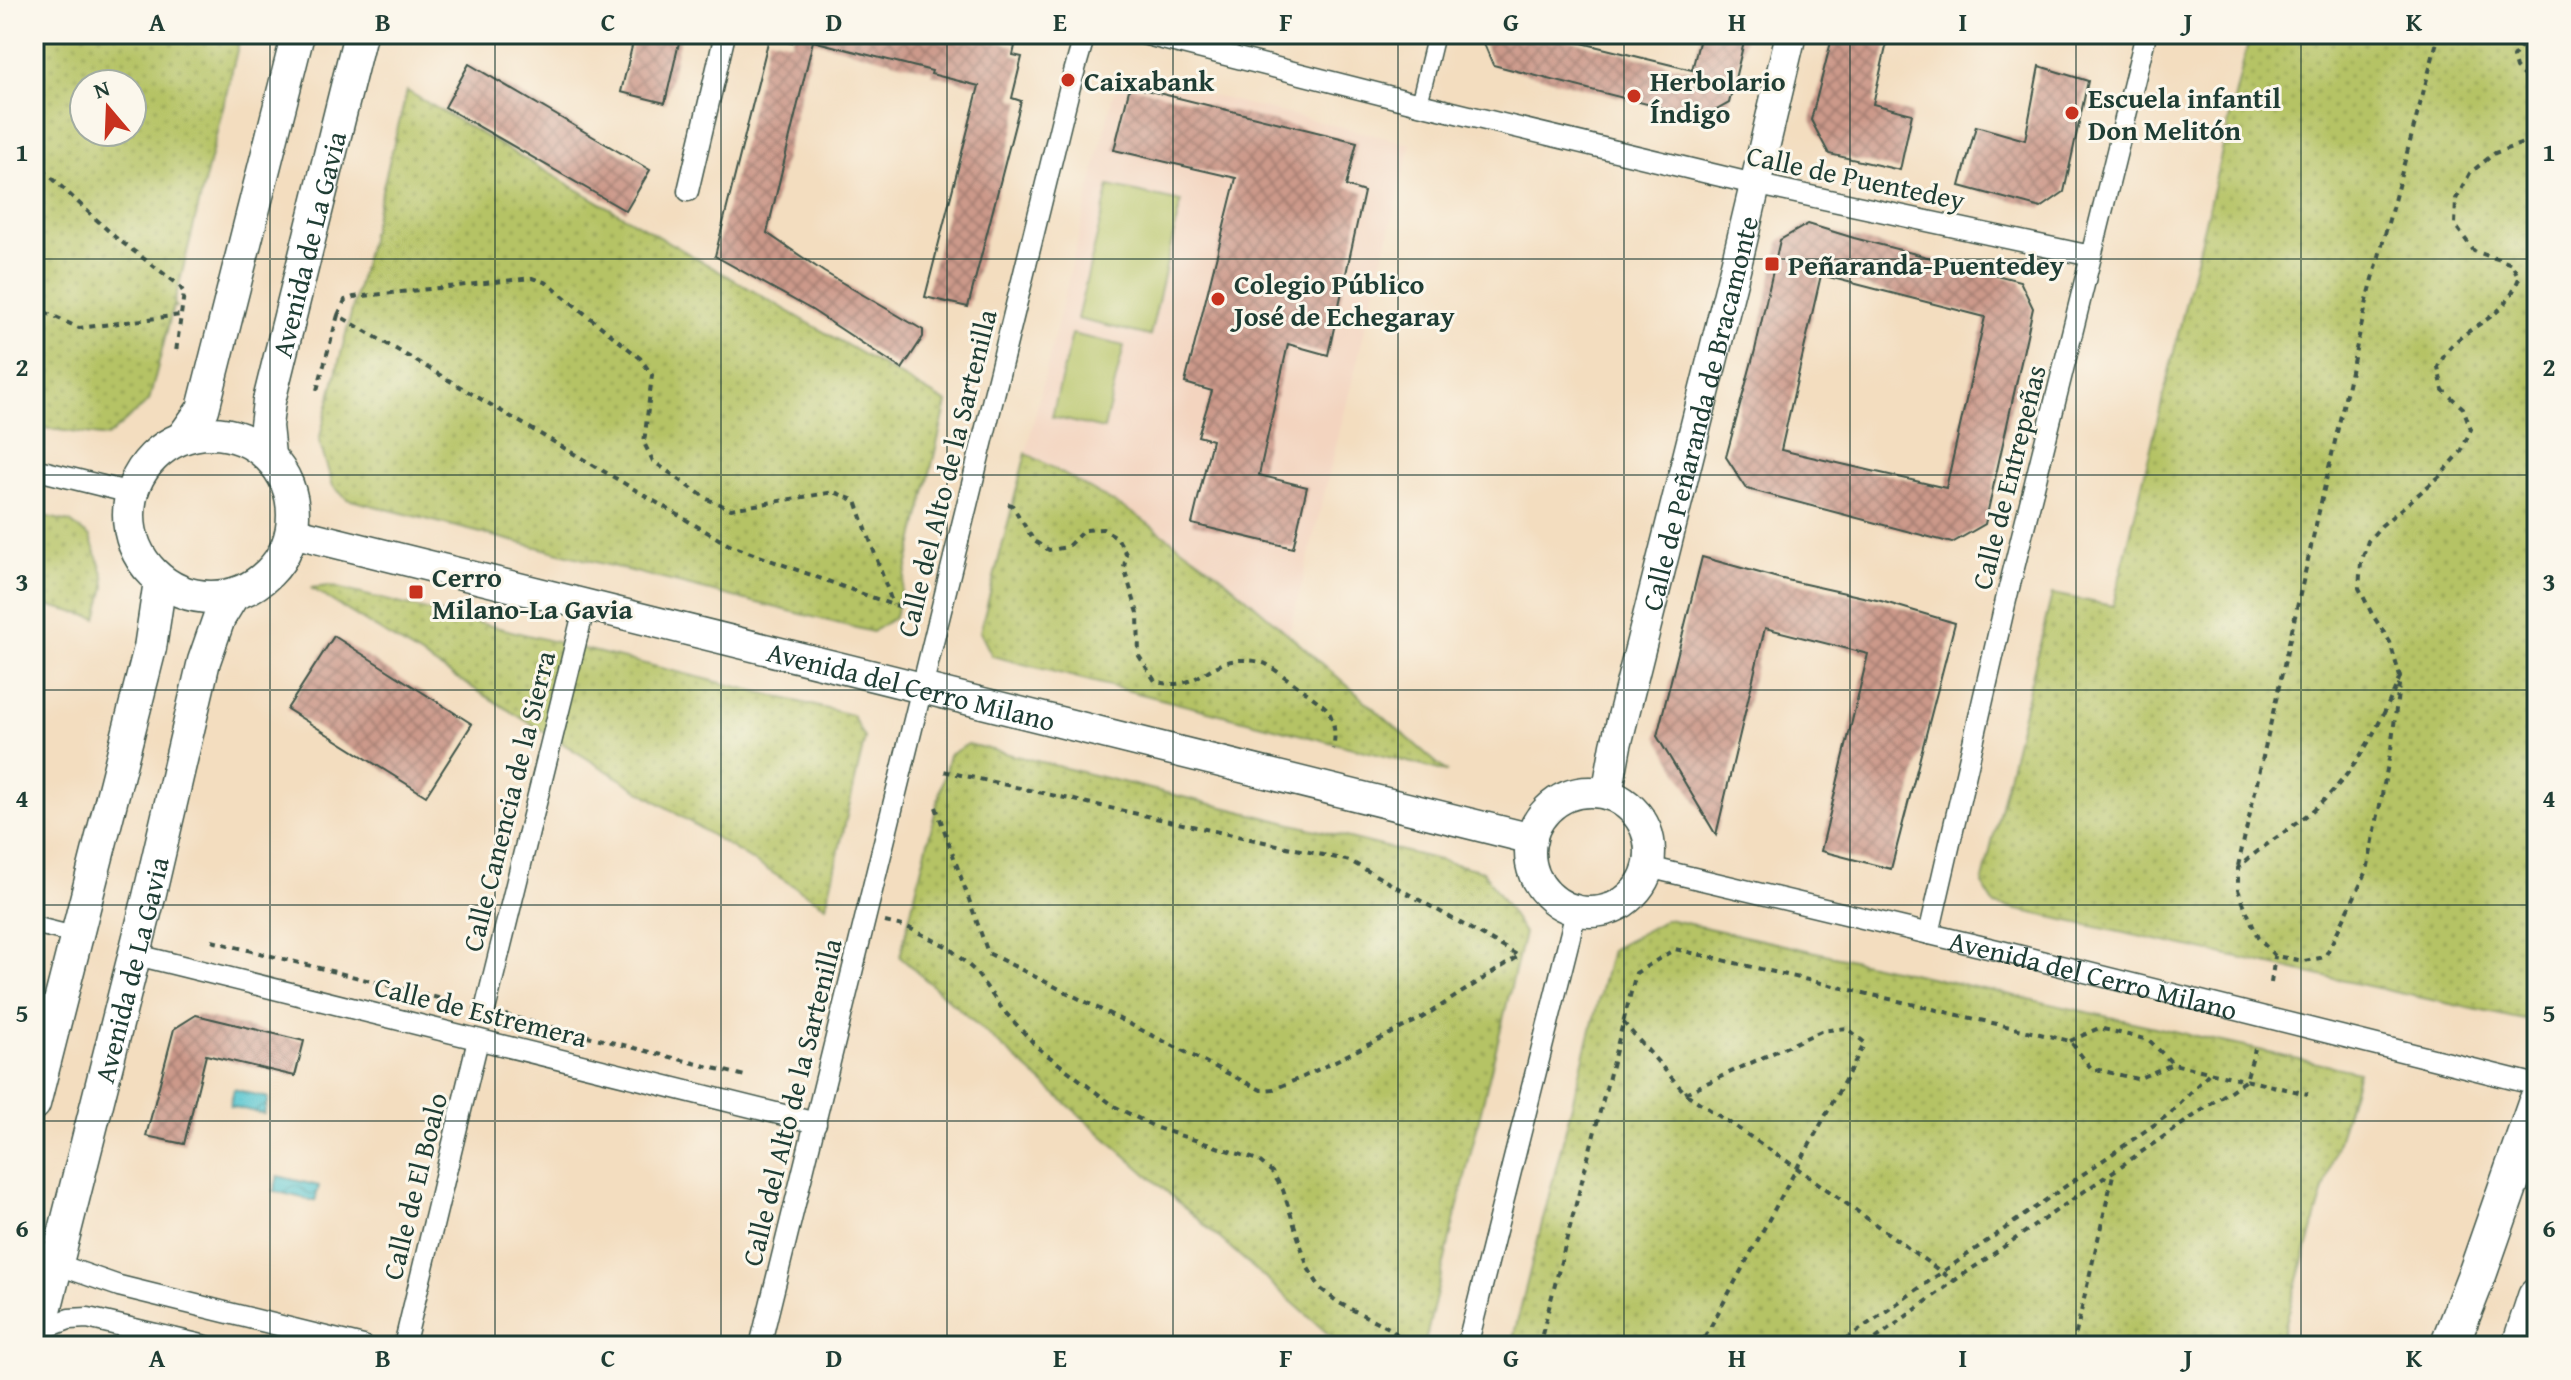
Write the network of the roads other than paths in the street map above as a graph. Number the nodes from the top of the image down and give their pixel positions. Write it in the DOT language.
graph roads {
  1 [pos="298,34"];
  2 [pos="360,34"];
  3 [pos="725,34"];
  4 [pos="1085,34"];
  5 [pos="1143,34"];
  6 [pos="1436,34"];
  7 [pos="1791,34"];
  8 [pos="2146,34"];
  9 [pos="1419,104"];
  10 [pos="1754,184"];
  11 [pos="688,191"];
  12 [pos="2091,256"];
  13 [pos="183,437"];
  14 [pos="269,455"];
  15 [pos="34,469"];
  16 [pos="131,493"];
  17 [pos="292,532"];
  18 [pos="160,581"];
  19 [pos="233,595"];
  20 [pos="585,605"];
  21 [pos="922,689"];
  22 [pos="1607,794"];
  23 [pos="1532,839"];
  24 [pos="1648,867"];
  25 [pos="1576,912"];
  26 [pos="34,925"];
  27 [pos="1929,934"];
  28 [pos="78,936"];
  29 [pos="133,954"];
  30 [pos="485,1010"];
  31 [pos="478,1040"];
  32 [pos="2537,1085"];
  33 [pos="34,1104"];
  34 [pos="2537,1104"];
  35 [pos="816,1123"];
  36 [pos="56,1264"];
  37 [pos="2537,1299"];
  38 [pos="38,1338"];
  39 [pos="206,1346"];
  40 [pos="363,1346"];
  41 [pos="404,1346"];
  42 [pos="760,1346"];
  43 [pos="1467,1346"];
  44 [pos="2449,1346"];
  45 [pos="2520,1346"];
  1 -- 13 [label="main road"];
  2 -- 14 [label="main road, Avenida de La Gavia"];
  3 -- 11 [label="street"];
  4 -- 21 [label="street, Calle del Alto de la Sartenilla"];
  5 -- 9 [label="street, Calle de Puentedey"];
  6 -- 9 [label="street"];
  7 -- 10 [label="main road, Calle de Peñaranda de Bracamonte"];
  8 -- 12 [label="street, Calle de Entrepeñas"];
  9 -- 10 [label="street, Calle de Puentedey"];
  10 -- 12 [label="street, Calle de Puentedey"];
  10 -- 22 [label="main road, Calle de Peñaranda de Bracamonte"];
  12 -- 27 [label="street, Calle de Entrepeñas"];
  13 -- 14 [label="main road"];
  13 -- 16 [label="main road"];
  14 -- 17 [label="main road"];
  15 -- 16 [label="street"];
  16 -- 18 [label="main road"];
  17 -- 19 [label="main road"];
  17 -- 20 [label="main road, Avenida del Cerro Milano"];
  18 -- 19 [label="main road"];
  18 -- 28 [label="main road, Avenida de La Gavia"];
  19 -- 29 [label="main road, Avenida de La Gavia"];
  20 -- 21 [label="main road, Avenida del Cerro Milano"];
  20 -- 30 [label="street, Calle Canencia de la Sierra"];
  21 -- 23 [label="main road, Avenida del Cerro Milano"];
  21 -- 35 [label="street, Calle del Alto de la Sartenilla"];
  22 -- 23 [label="main road"];
  22 -- 24 [label="main road"];
  23 -- 25 [label="main road"];
  24 -- 25 [label="main road"];
  24 -- 27 [label="street, Avenida del Cerro Milano"];
  25 -- 43 [label="street"];
  26 -- 28 [label="street"];
  27 -- 32 [label="street, Avenida del Cerro Milano"];
  28 -- 33 [label="main road, Avenida de La Gavia"];
  29 -- 31 [label="street, Calle de Estremera"];
  29 -- 36 [label="main road, Avenida de La Gavia"];
  31 -- 35 [label="street, Calle de Estremera"];
  31 -- 41 [label="street, Calle de El Boalo"];
  34 -- 44 [label="highway"];
  35 -- 42 [label="street, Calle del Alto de la Sartenilla"];
  36 -- 38 [label="main road, Avenida de La Gavia"];
  36 -- 40 [label="street"];
  37 -- 45 [label="highway"];
  38 -- 39 [label="street"];
}
